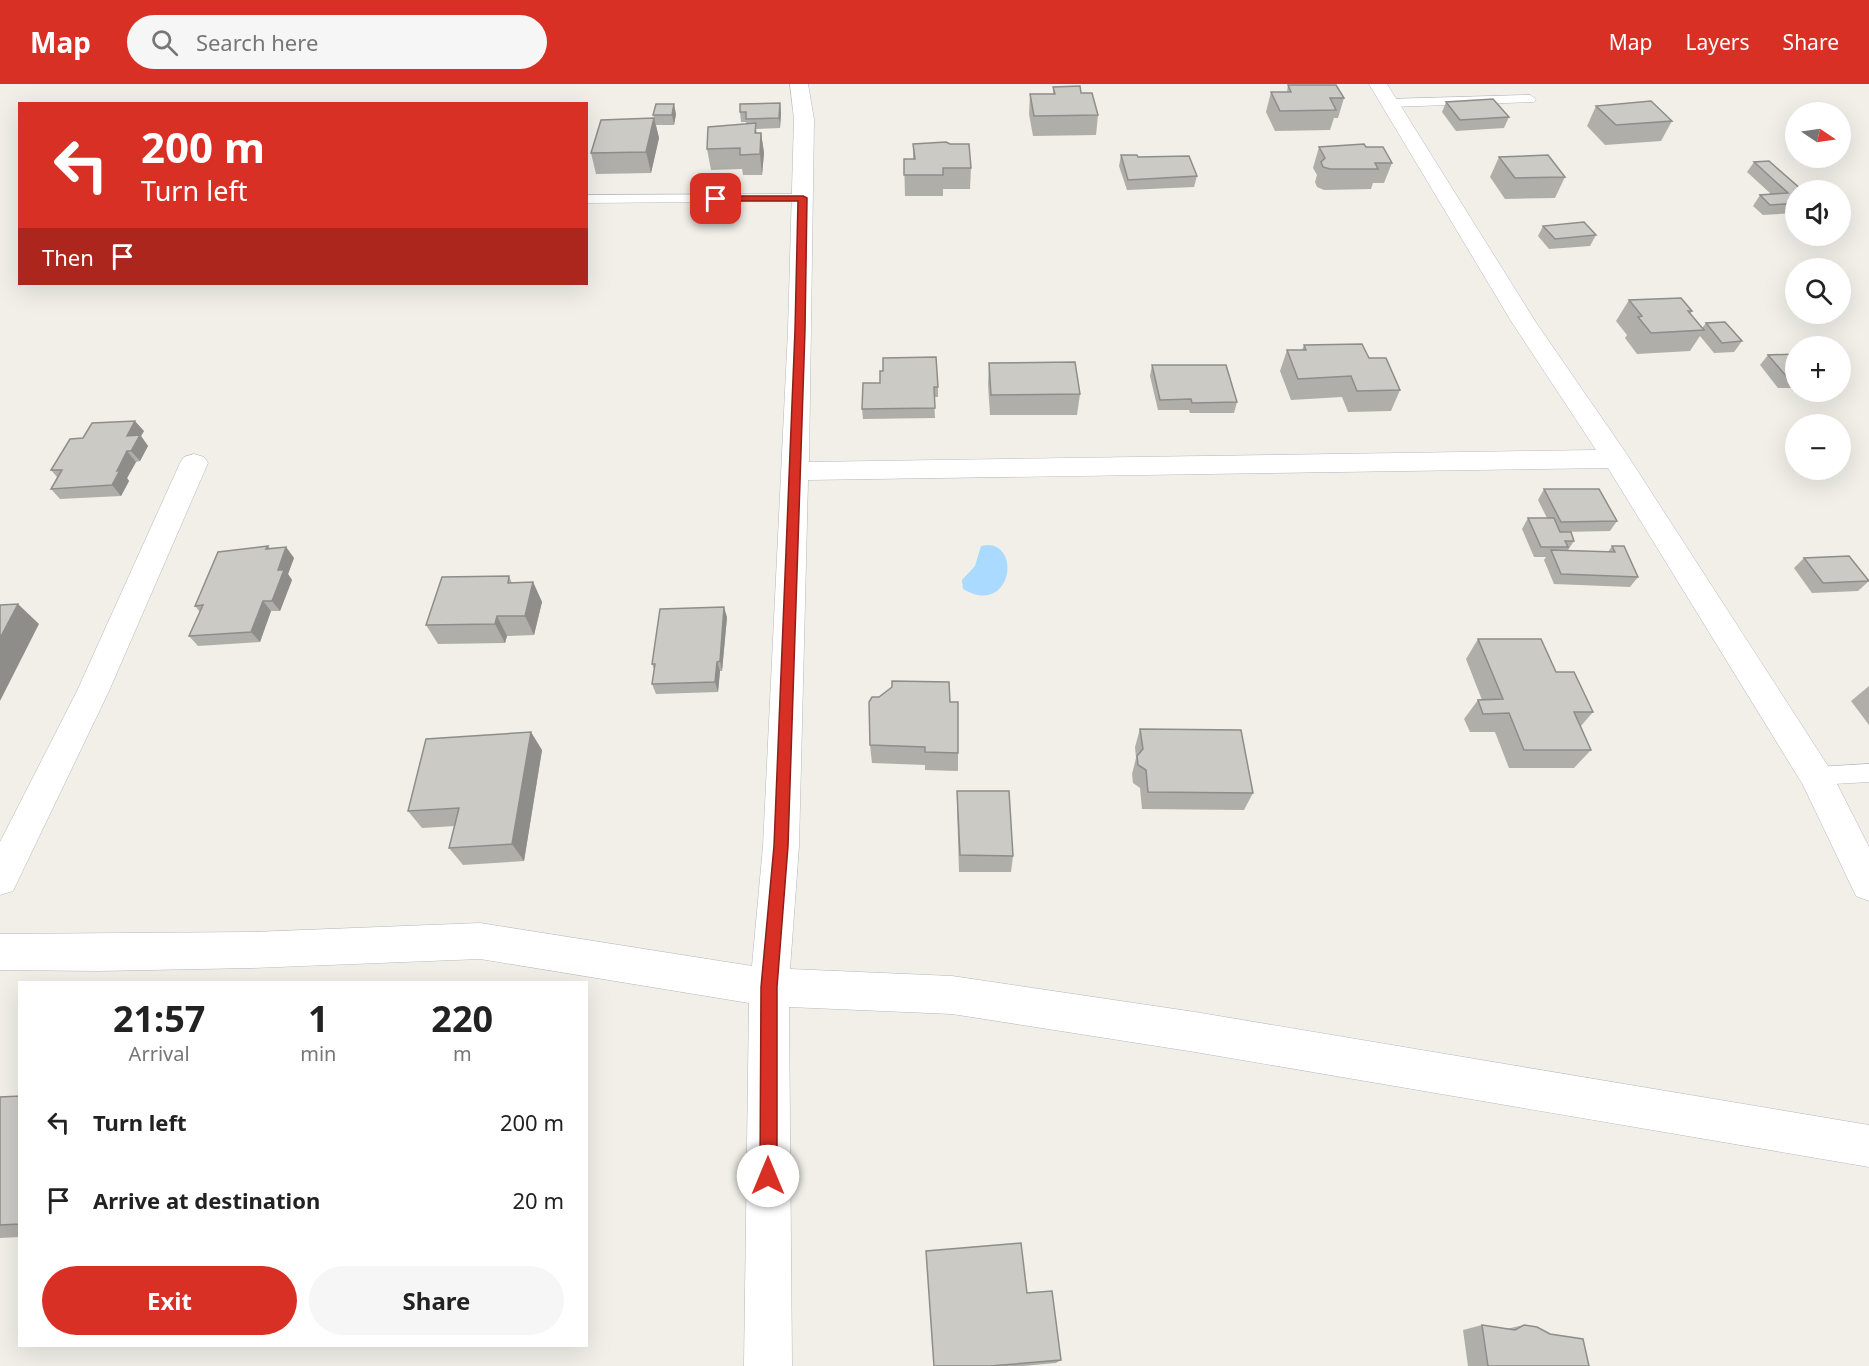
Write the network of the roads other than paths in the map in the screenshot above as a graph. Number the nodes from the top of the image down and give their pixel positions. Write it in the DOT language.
graph roads {
  1 [pos="799,84"];
  2 [pos="1384,94"];
  3 [pos="1530,99"];
  4 [pos="803,198"];
  5 [pos="588,199"];
  6 [pos="1616,459"];
  7 [pos="194,463"];
  8 [pos="795,471"];
  9 [pos="1869,773"];
  10 [pos="1815,776"];
  11 [pos="0,879"];
  12 [pos="1869,884"];
  13 [pos="0,952"];
  14 [pos="769,987"];
  15 [pos="1869,1146"];
  16 [pos="768,1366"];
  1 -- 4 [label="street"];
  2 -- 3 [label="lane"];
  2 -- 6 [label="street"];
  4 -- 5 [label="lane"];
  4 -- 8 [label="street"];
  6 -- 8 [label="street"];
  6 -- 10 [label="street"];
  7 -- 11 [label="street"];
  8 -- 14 [label="street"];
  9 -- 10 [label="lane"];
  10 -- 12 [label="street"];
  13 -- 14 [label="street"];
  14 -- 15 [label="street"];
  14 -- 16 [label="street"];
}
